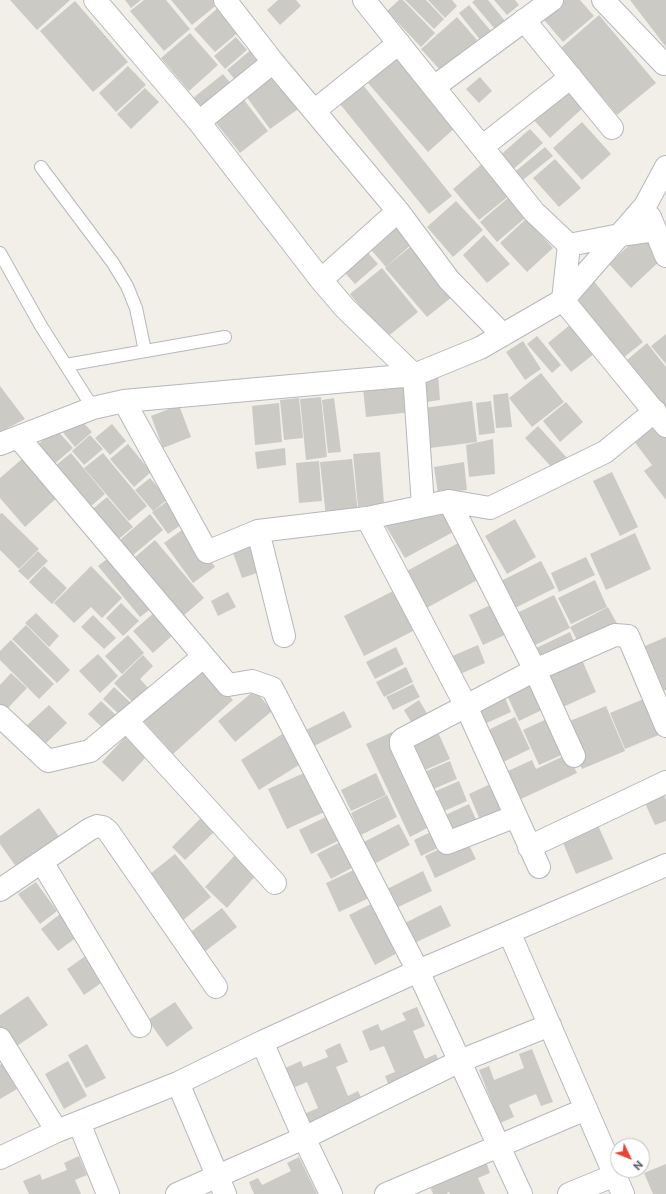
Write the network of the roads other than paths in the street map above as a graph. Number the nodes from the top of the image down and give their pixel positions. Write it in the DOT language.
graph roads {
  1 [pos="95,0"];
  2 [pos="225,0"];
  3 [pos="552,0"];
  4 [pos="603,0"];
  5 [pos="369,2"];
  6 [pos="524,20"];
  7 [pos="399,43"];
  8 [pos="273,62"];
  9 [pos="664,64"];
  10 [pos="571,77"];
  11 [pos="434,87"];
  12 [pos="314,111"];
  13 [pos="199,122"];
  14 [pos="612,128"];
  15 [pos="482,147"];
  16 [pos="42,167"];
  17 [pos="666,167"];
  18 [pos="645,206"];
  19 [pos="398,211"];
  20 [pos="655,230"];
  21 [pos="620,235"];
  22 [pos="569,245"];
  23 [pos="0,252"];
  24 [pos="666,256"];
  25 [pos="321,280"];
  26 [pos="563,300"];
  27 [pos="503,335"];
  28 [pos="225,337"];
  29 [pos="145,351"];
  30 [pos="66,365"];
  31 [pos="414,375"];
  32 [pos="124,401"];
  33 [pos="93,408"];
  34 [pos="660,419"];
  35 [pos="9,440"];
  36 [pos="449,501"];
  37 [pos="423,506"];
  38 [pos="367,518"];
  39 [pos="258,531"];
  40 [pos="284,636"];
  41 [pos="203,657"];
  42 [pos="535,670"];
  43 [pos="466,706"];
  44 [pos="0,716"];
  45 [pos="126,721"];
  46 [pos="666,726"];
  47 [pos="574,756"];
  48 [pos="666,782"];
  49 [pos="516,816"];
  50 [pos="530,846"];
  51 [pos="42,862"];
  52 [pos="666,865"];
  53 [pos="539,867"];
  54 [pos="275,883"];
  55 [pos="0,890"];
  56 [pos="509,932"];
  57 [pos="418,971"];
  58 [pos="216,987"];
  59 [pos="550,1025"];
  60 [pos="140,1026"];
  61 [pos="0,1039"];
  62 [pos="262,1042"];
  63 [pos="460,1061"];
  64 [pos="178,1083"];
  65 [pos="586,1109"];
  66 [pos="79,1123"];
  67 [pos="57,1131"];
  68 [pos="304,1138"];
  69 [pos="499,1146"];
  70 [pos="0,1158"];
  71 [pos="619,1184"];
  72 [pos="221,1185"];
  73 [pos="108,1194"];
  74 [pos="177,1194"];
  75 [pos="331,1194"];
  76 [pos="386,1194"];
  77 [pos="521,1194"];
  78 [pos="569,1194"];
  1 -- 13 [label="street"];
  2 -- 8 [label="street"];
  3 -- 6 [label="street"];
  4 -- 9 [label="street"];
  5 -- 7 [label="street"];
  6 -- 10 [label="street"];
  6 -- 11 [label="street"];
  7 -- 11 [label="street"];
  7 -- 12 [label="street"];
  8 -- 12 [label="street"];
  8 -- 13 [label="street"];
  10 -- 14 [label="street"];
  10 -- 15 [label="street"];
  11 -- 15 [label="street"];
  12 -- 19 [label="street"];
  13 -- 25 [label="street"];
  15 -- 22 [label="street"];
  16 -- 29 [label="lane"];
  17 -- 18 [label="street"];
  18 -- 20 [label="street"];
  18 -- 21 [label="street"];
  19 -- 25 [label="street"];
  19 -- 27 [label="street"];
  20 -- 21 [label="street"];
  20 -- 24 [label="street"];
  21 -- 22 [label="street"];
  21 -- 26 [label="street"];
  22 -- 26 [label="street"];
  23 -- 30 [label="lane"];
  25 -- 31 [label="street"];
  26 -- 27 [label="street"];
  26 -- 34 [label="street"];
  27 -- 31 [label="street"];
  28 -- 29 [label="lane"];
  29 -- 30 [label="lane"];
  30 -- 33 [label="lane"];
  31 -- 32 [label="street"];
  31 -- 37 [label="street"];
  32 -- 33 [label="street"];
  32 -- 39 [label="street"];
  33 -- 35 [label="street"];
  34 -- 36 [label="street"];
  35 -- 41 [label="street"];
  36 -- 37 [label="street"];
  36 -- 42 [label="street"];
  37 -- 38 [label="street"];
  38 -- 39 [label="street"];
  38 -- 43 [label="street"];
  39 -- 40 [label="street"];
  41 -- 45 [label="street"];
  41 -- 57 [label="street"];
  42 -- 43 [label="street"];
  42 -- 46 [label="street"];
  42 -- 47 [label="street"];
  43 -- 49 [label="street"];
  43 -- 49 [label="street"];
  44 -- 45 [label="street"];
  45 -- 54 [label="street"];
  48 -- 50 [label="street"];
  49 -- 50 [label="street"];
  50 -- 53 [label="street"];
  51 -- 55 [label="street"];
  51 -- 58 [label="street"];
  51 -- 60 [label="street"];
  52 -- 56 [label="street"];
  56 -- 57 [label="street"];
  56 -- 59 [label="street"];
  57 -- 62 [label="street"];
  57 -- 63 [label="street"];
  59 -- 63 [label="street"];
  59 -- 65 [label="street"];
  61 -- 67 [label="street"];
  62 -- 64 [label="street"];
  62 -- 68 [label="street"];
  63 -- 68 [label="street"];
  63 -- 69 [label="street"];
  64 -- 66 [label="street"];
  64 -- 72 [label="street"];
  65 -- 69 [label="street"];
  65 -- 71 [label="street"];
  66 -- 67 [label="street"];
  66 -- 73 [label="street"];
  67 -- 70 [label="street"];
  68 -- 72 [label="street"];
  68 -- 75 [label="street"];
  69 -- 76 [label="street"];
  69 -- 77 [label="street"];
  71 -- 78 [label="street"];
  72 -- 74 [label="street"];
}
